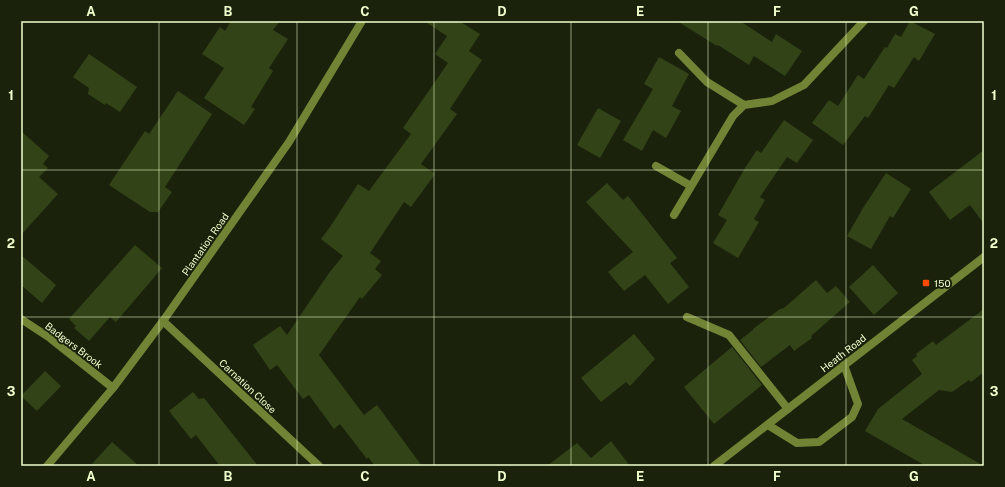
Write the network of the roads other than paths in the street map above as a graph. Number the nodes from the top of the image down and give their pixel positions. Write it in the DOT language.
graph roads {
  1 [pos="362,21"];
  2 [pos="864,21"];
  3 [pos="679,53"];
  4 [pos="744,105"];
  5 [pos="656,166"];
  6 [pos="691,186"];
  7 [pos="674,215"];
  8 [pos="984,257"];
  9 [pos="687,317"];
  10 [pos="21,319"];
  11 [pos="163,320"];
  12 [pos="844,365"];
  13 [pos="113,388"];
  14 [pos="788,409"];
  15 [pos="768,425"];
  16 [pos="47,466"];
  17 [pos="319,466"];
  18 [pos="714,466"];
  1 -- 11 [label="street, Plantation Road"];
  2 -- 4 [label="street"];
  3 -- 4 [label="street"];
  4 -- 6 [label="street"];
  5 -- 6 [label="street"];
  6 -- 7 [label="street"];
  8 -- 12 [label="street, Heath Road"];
  9 -- 14 [label="street"];
  10 -- 13 [label="street, Badgers Brook"];
  11 -- 13 [label="street, Plantation Road"];
  11 -- 17 [label="street, Carnation Close"];
  12 -- 14 [label="street, Heath Road"];
  12 -- 15 [label="street"];
  13 -- 16 [label="street, Plantation Road"];
  14 -- 15 [label="street, Heath Road"];
  15 -- 18 [label="street, Heath Road"];
}
